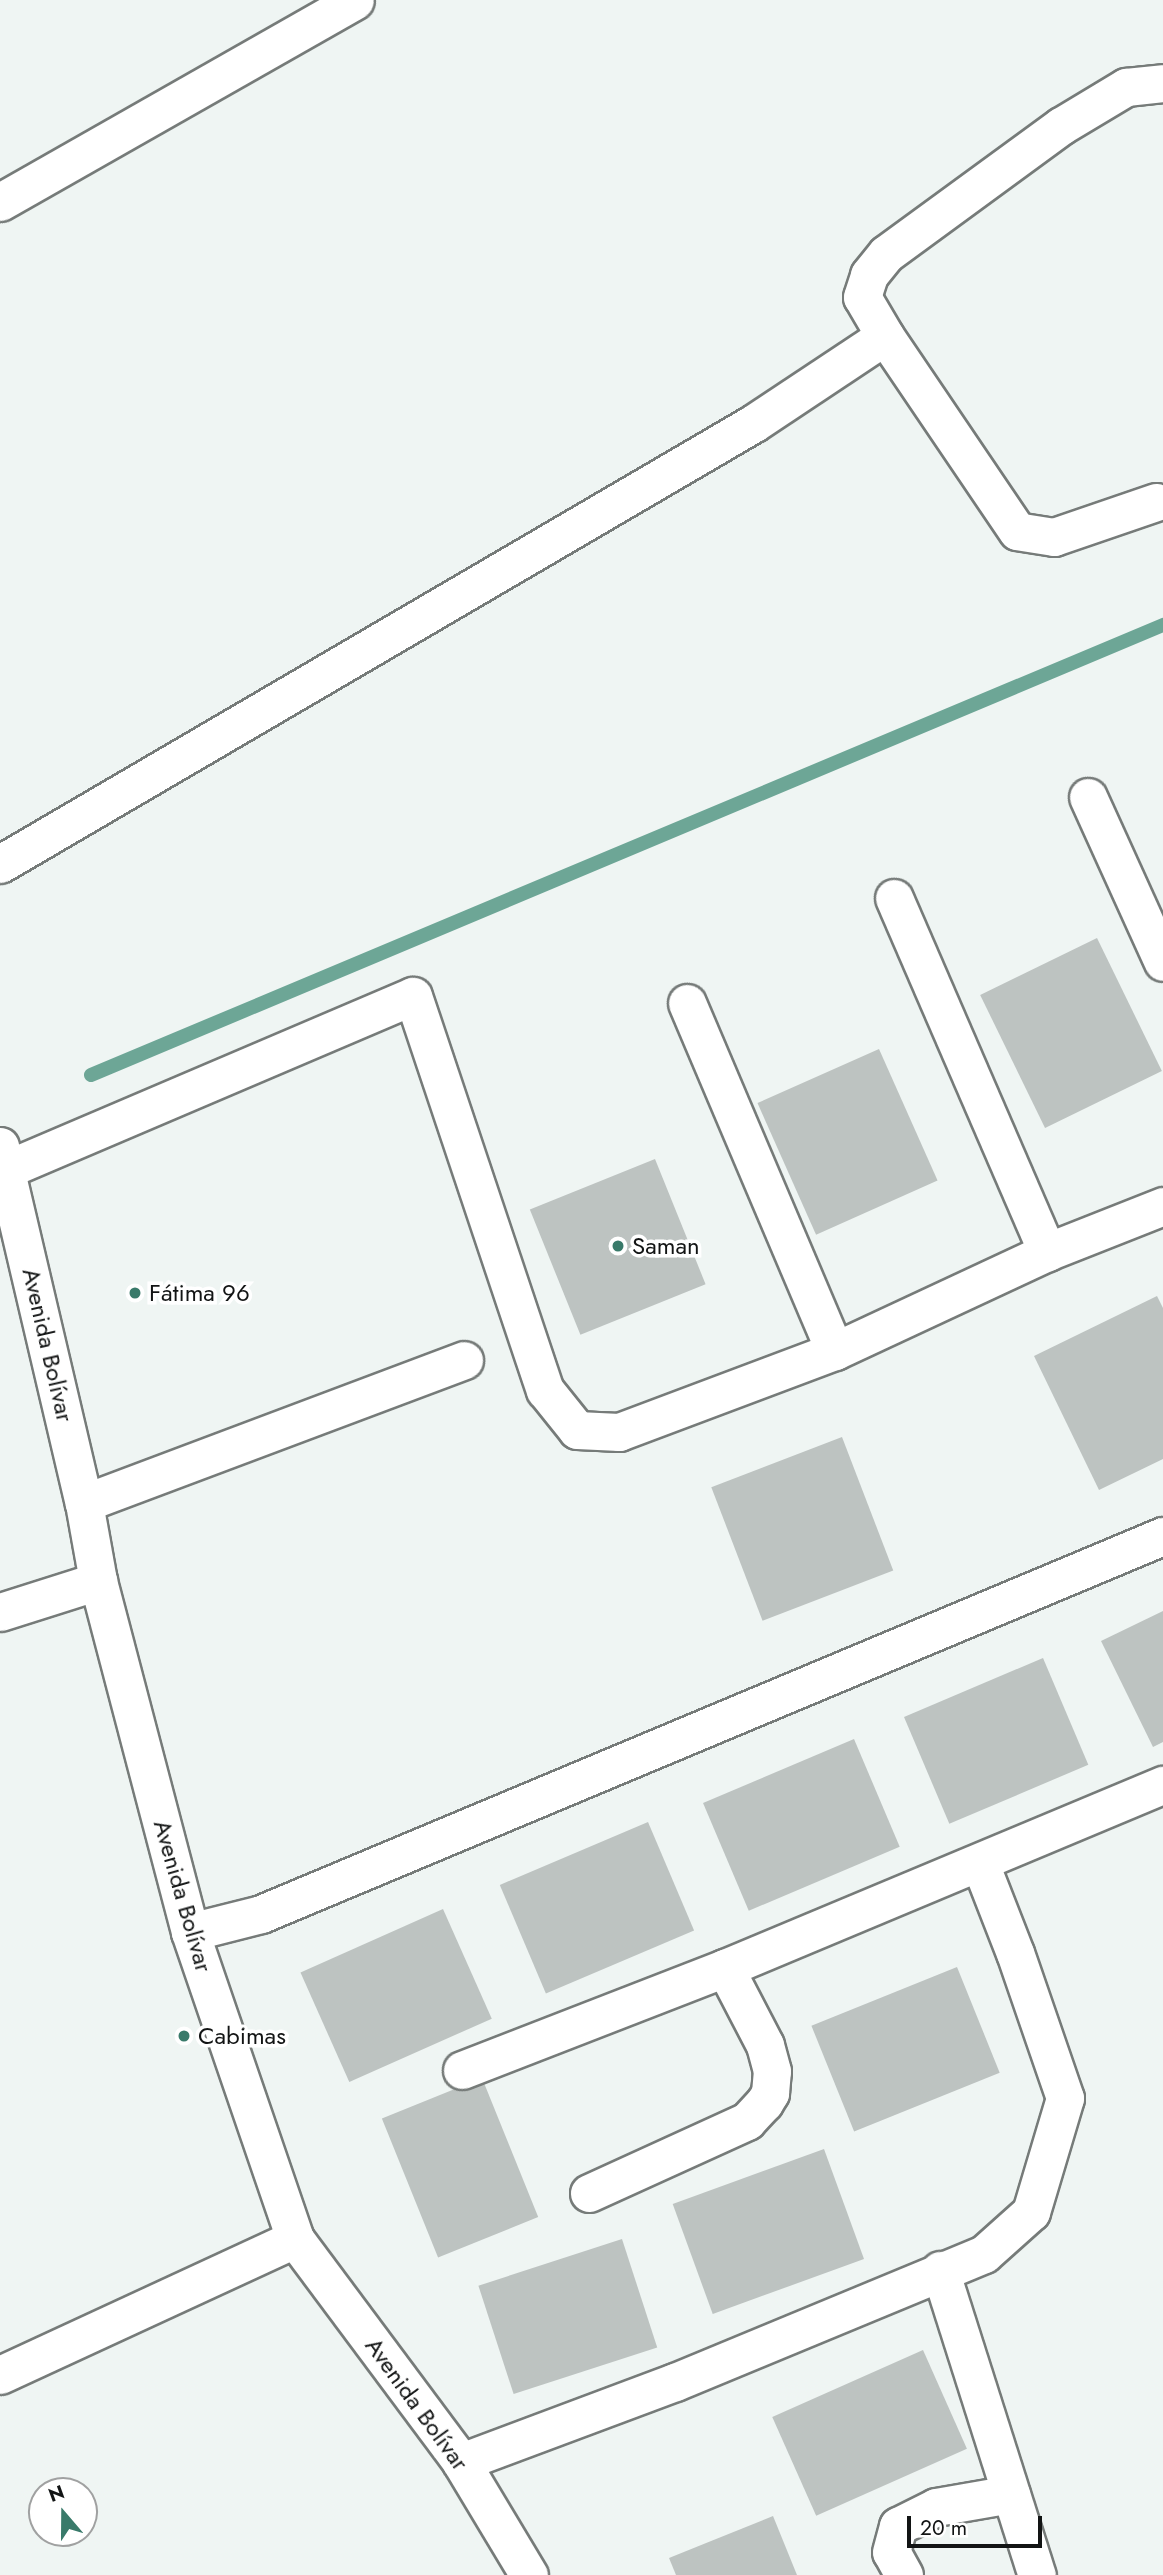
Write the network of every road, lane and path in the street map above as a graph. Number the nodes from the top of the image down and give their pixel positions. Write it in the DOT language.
graph roads {
  1 [pos="355,0"];
  2 [pos="1163,83"];
  3 [pos="0,202"];
  4 [pos="885,336"];
  5 [pos="1156,502"];
  6 [pos="1088,797"];
  7 [pos="0,864"];
  8 [pos="894,898"];
  9 [pos="1163,962"];
  10 [pos="687,1003"];
  11 [pos="3,1158"];
  12 [pos="1163,1206"];
  13 [pos="1047,1252"];
  14 [pos="835,1351"];
  15 [pos="464,1360"];
  16 [pos="84,1503"];
  17 [pos="1163,1536"];
  18 [pos="98,1581"];
  19 [pos="0,1612"];
  20 [pos="1163,1785"];
  21 [pos="980,1863"];
  22 [pos="190,1932"];
  23 [pos="725,1968"];
  24 [pos="462,2070"];
  25 [pos="589,2193"];
  26 [pos="295,2239"];
  27 [pos="940,2270"];
  28 [pos="0,2375"];
  29 [pos="461,2462"];
  30 [pos="1011,2494"];
  31 [pos="529,2575"];
  32 [pos="904,2575"];
  33 [pos="1037,2575"];
  1 -- 3 [label="street"];
  2 -- 4 [label="street"];
  4 -- 5 [label="street"];
  4 -- 7 [label="street"];
  6 -- 9 [label="street"];
  8 -- 13 [label="street"];
  10 -- 14 [label="street"];
  11 -- 14 [label="street"];
  11 -- 16 [label="street, Avenida Bolívar"];
  12 -- 13 [label="street"];
  13 -- 14 [label="street"];
  15 -- 16 [label="street"];
  16 -- 18 [label="street, Avenida Bolívar"];
  17 -- 22 [label="street"];
  18 -- 19 [label="street"];
  18 -- 22 [label="street, Avenida Bolívar"];
  20 -- 21 [label="street"];
  21 -- 23 [label="street"];
  21 -- 27 [label="street"];
  22 -- 26 [label="street, Avenida Bolívar"];
  23 -- 24 [label="street"];
  23 -- 25 [label="street"];
  26 -- 28 [label="street"];
  26 -- 29 [label="street, Avenida Bolívar"];
  27 -- 29 [label="street"];
  27 -- 30 [label="street"];
  29 -- 31 [label="street, Avenida Bolívar"];
  30 -- 32 [label="street"];
  30 -- 33 [label="street"];
}
